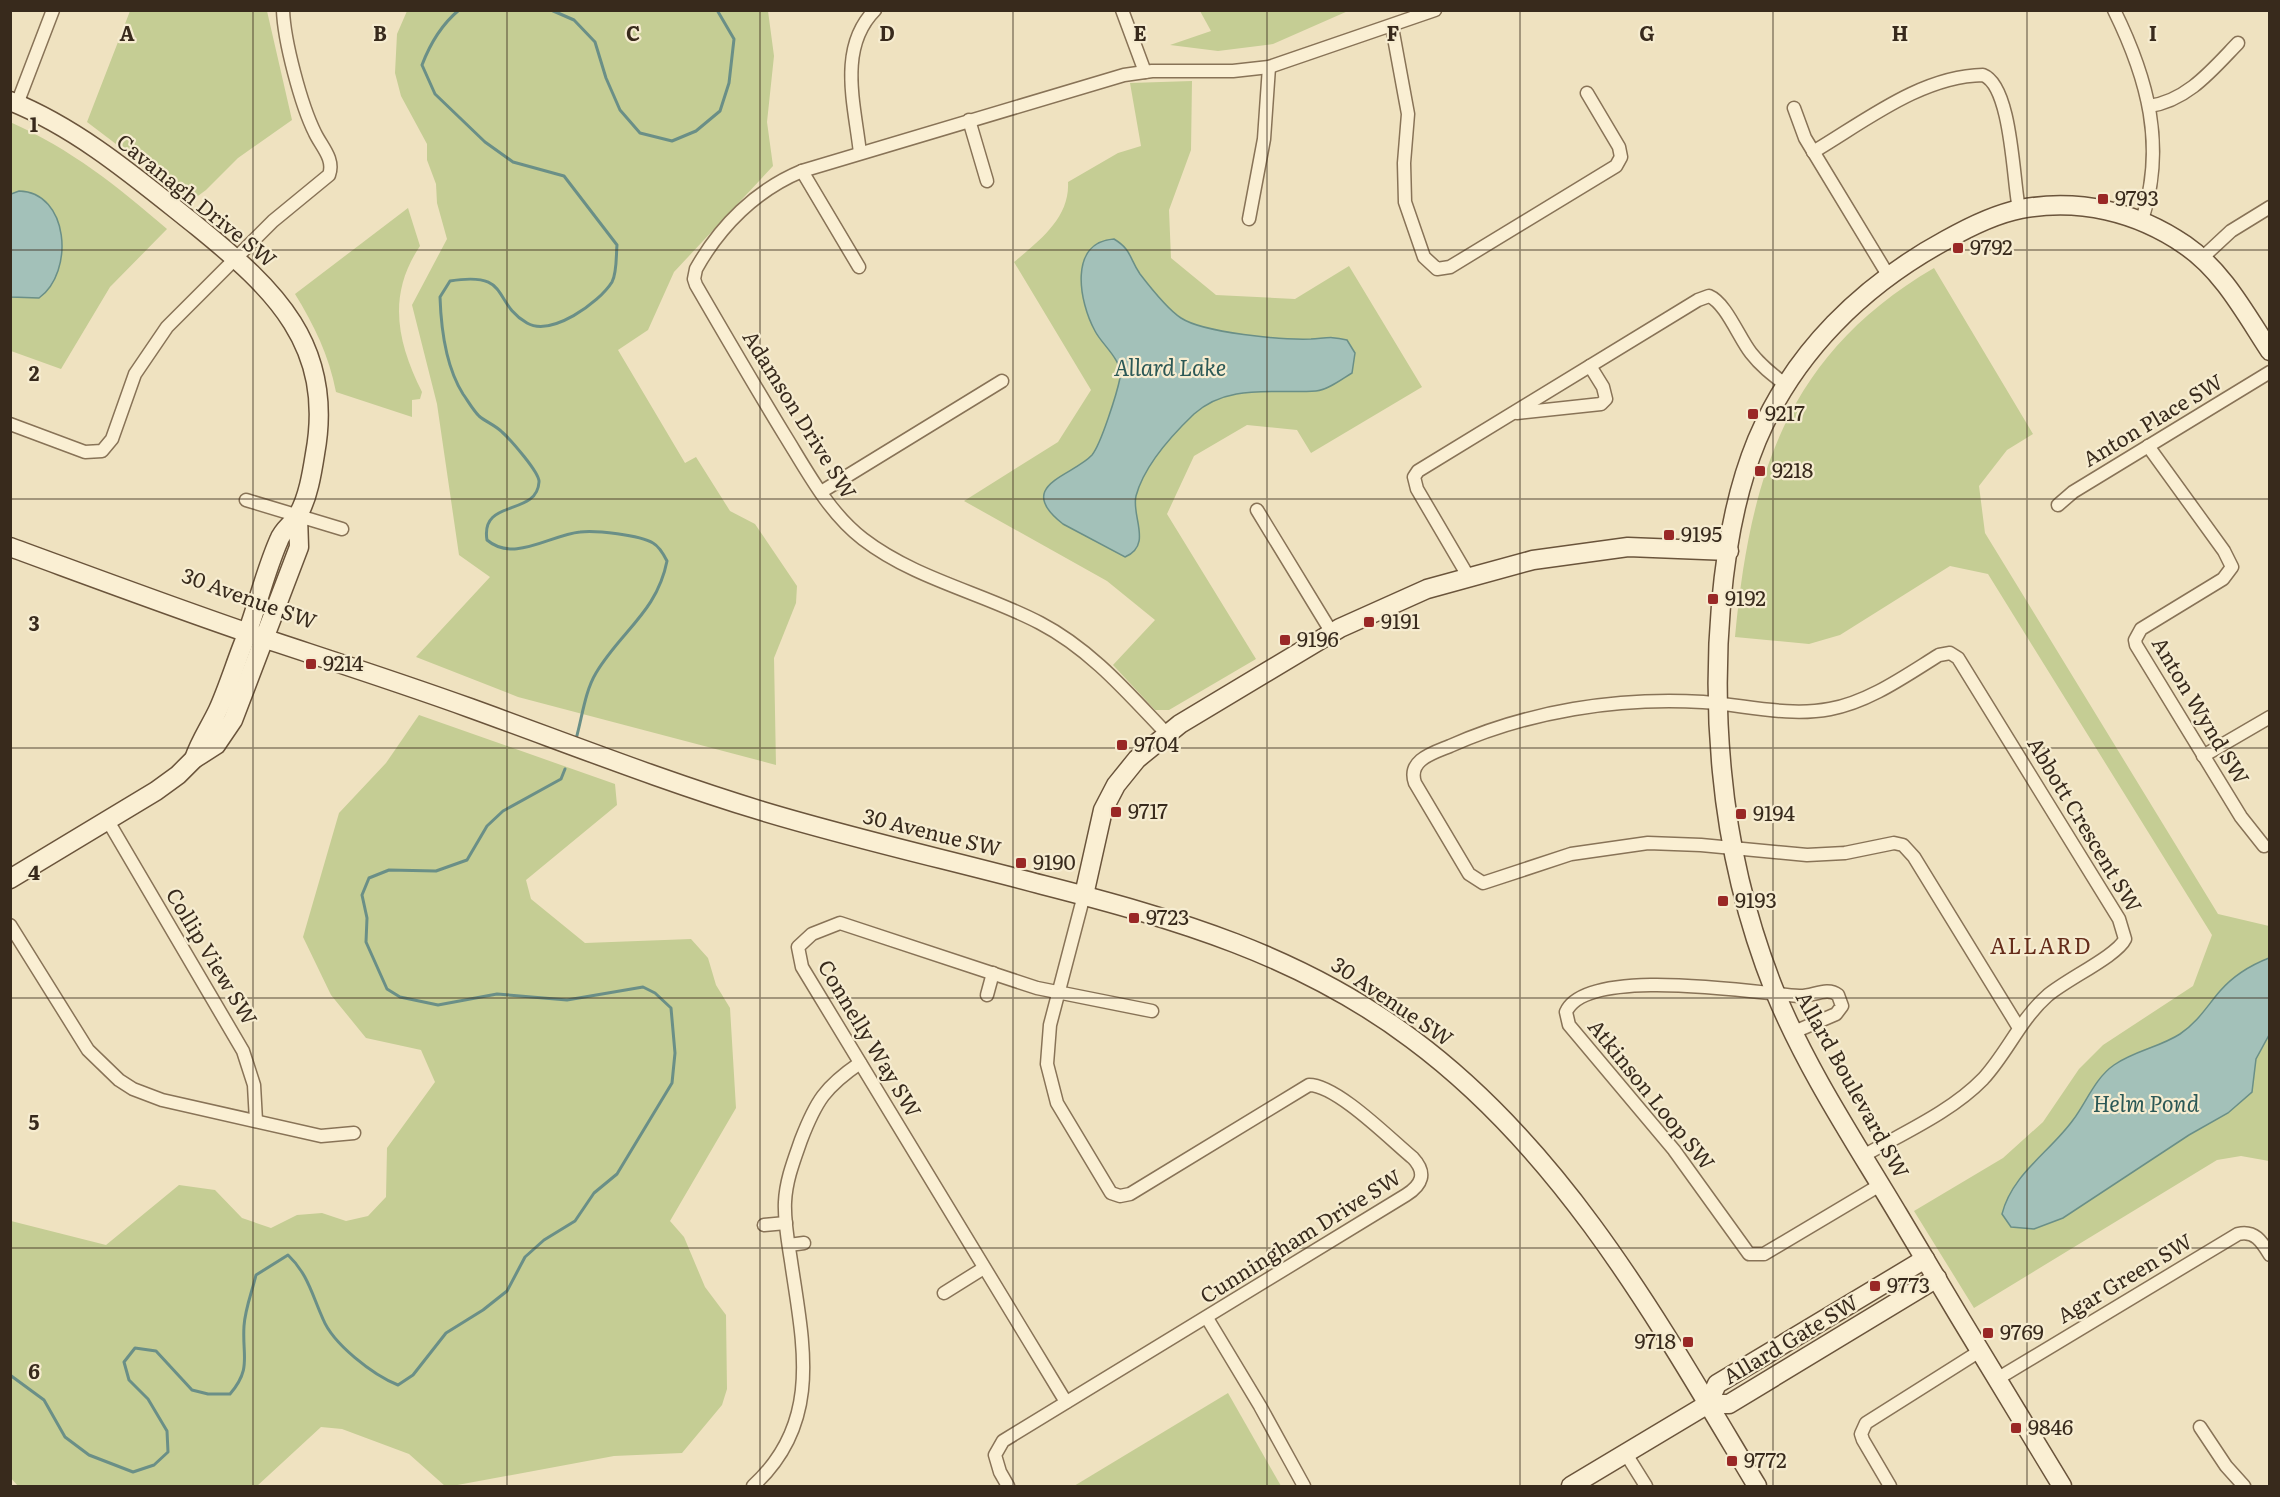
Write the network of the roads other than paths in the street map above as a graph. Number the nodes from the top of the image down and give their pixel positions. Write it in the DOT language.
graph roads {
  1 [pos="53,10"];
  2 [pos="283,10"];
  3 [pos="875,10"];
  4 [pos="1122,10"];
  5 [pos="1435,10"];
  6 [pos="2114,10"];
  7 [pos="1392,27"];
  8 [pos="2238,43"];
  9 [pos="1269,67"];
  10 [pos="1146,72"];
  11 [pos="1587,93"];
  12 [pos="14,103"];
  13 [pos="2149,106"];
  14 [pos="1794,108"];
  15 [pos="969,120"];
  16 [pos="1813,152"];
  17 [pos="860,153"];
  18 [pos="802,171"];
  19 [pos="987,181"];
  20 [pos="2270,207"];
  21 [pos="2019,209"];
  22 [pos="1249,219"];
  23 [pos="2142,220"];
  24 [pos="236,258"];
  25 [pos="2202,258"];
  26 [pos="859,267"];
  27 [pos="1888,275"];
  28 [pos="2270,351"];
  29 [pos="1590,366"];
  30 [pos="2270,372"];
  31 [pos="1002,381"];
  32 [pos="1786,384"];
  33 [pos="1513,413"];
  34 [pos="10,424"];
  35 [pos="2148,446"];
  36 [pos="820,492"];
  37 [pos="246,500"];
  38 [pos="2058,505"];
  39 [pos="1257,510"];
  40 [pos="298,516"];
  41 [pos="342,529"];
  42 [pos="10,537"];
  43 [pos="10,548"];
  44 [pos="1729,550"];
  45 [pos="1468,576"];
  46 [pos="258,631"];
  47 [pos="1332,633"];
  48 [pos="1718,704"];
  49 [pos="2270,717"];
  50 [pos="1166,733"];
  51 [pos="2203,756"];
  52 [pos="108,821"];
  53 [pos="2264,846"];
  54 [pos="1733,848"];
  55 [pos="10,879"];
  56 [pos="1084,896"];
  57 [pos="10,925"];
  58 [pos="993,973"];
  59 [pos="1060,992"];
  60 [pos="1776,993"];
  61 [pos="987,994"];
  62 [pos="1152,1011"];
  63 [pos="2019,1028"];
  64 [pos="1794,1032"];
  65 [pos="860,1063"];
  66 [pos="256,1121"];
  67 [pos="354,1133"];
  68 [pos="1863,1156"];
  69 [pos="1880,1185"];
  70 [pos="786,1223"];
  71 [pos="764,1226"];
  72 [pos="804,1243"];
  73 [pos="789,1245"];
  74 [pos="2270,1255"];
  75 [pos="1925,1259"];
  76 [pos="984,1268"];
  77 [pos="1937,1278"];
  78 [pos="944,1293"];
  79 [pos="1207,1318"];
  80 [pos="1980,1351"];
  81 [pos="1997,1379"];
  82 [pos="1066,1402"];
  83 [pos="1707,1404"];
  84 [pos="2200,1427"];
  85 [pos="1626,1454"];
  86 [pos="753,1486"];
  87 [pos="1008,1486"];
  88 [pos="1304,1486"];
  89 [pos="1571,1486"];
  90 [pos="1646,1486"];
  91 [pos="1757,1486"];
  92 [pos="1890,1486"];
  93 [pos="2062,1486"];
  94 [pos="2244,1486"];
  1 -- 12 [label="street"];
  2 -- 24 [label="street"];
  3 -- 17 [label="street"];
  4 -- 10 [label="street"];
  5 -- 7 [label="street, Adamson Drive SW"];
  6 -- 13 [label="street"];
  7 -- 9 [label="street, Adamson Drive SW"];
  7 -- 11 [label="street"];
  8 -- 13 [label="street"];
  9 -- 10 [label="street, Adamson Drive SW"];
  9 -- 22 [label="street"];
  10 -- 15 [label="street, Adamson Drive SW"];
  12 -- 24 [label="street, Cavanagh Drive SW"];
  13 -- 23 [label="street"];
  14 -- 16 [label="street"];
  15 -- 17 [label="street, Adamson Drive SW"];
  15 -- 19 [label="street"];
  16 -- 21 [label="street"];
  16 -- 27 [label="street"];
  17 -- 18 [label="street, Adamson Drive SW"];
  18 -- 26 [label="street"];
  18 -- 36 [label="street, Adamson Drive SW"];
  20 -- 25 [label="street"];
  21 -- 23 [label="street, Allard Boulevard SW"];
  21 -- 27 [label="street, Allard Boulevard SW"];
  23 -- 25 [label="street, Allard Boulevard SW"];
  24 -- 34 [label="street"];
  24 -- 40 [label="street, Cavanagh Drive SW"];
  25 -- 28 [label="street, Allard Boulevard SW"];
  27 -- 32 [label="street, Allard Boulevard SW"];
  29 -- 32 [label="street"];
  29 -- 33 [label="street"];
  29 -- 33 [label="street"];
  30 -- 35 [label="street, Anton Place SW"];
  31 -- 36 [label="street"];
  32 -- 44 [label="street, Allard Boulevard SW"];
  33 -- 45 [label="street"];
  35 -- 38 [label="street, Anton Place SW"];
  35 -- 51 [label="street, Anton Wynd SW"];
  36 -- 50 [label="street, Adamson Drive SW"];
  37 -- 40 [label="street"];
  39 -- 47 [label="street"];
  40 -- 41 [label="street"];
  40 -- 46 [label="street, Cavanagh Drive SW"];
  42 -- 46 [label="street, 30 Avenue SW"];
  43 -- 46 [label="street, 30 Avenue SW"];
  44 -- 45 [label="street"];
  44 -- 48 [label="street, Allard Boulevard SW"];
  45 -- 47 [label="street"];
  46 -- 52 [label="street, Cavanagh Drive SW"];
  46 -- 56 [label="street, 30 Avenue SW"];
  47 -- 50 [label="street"];
  48 -- 54 [label="street, Allard Boulevard SW"];
  48 -- 54 [label="street, Abbott Crescent SW"];
  48 -- 63 [label="street, Abbott Crescent SW"];
  49 -- 51 [label="street"];
  50 -- 56 [label="street"];
  51 -- 53 [label="street, Anton Wynd SW"];
  52 -- 55 [label="street"];
  52 -- 66 [label="street, Collip View SW"];
  54 -- 60 [label="street, Allard Boulevard SW"];
  54 -- 63 [label="street, Abbott Crescent SW"];
  56 -- 59 [label="street, Cunningham Drive SW"];
  56 -- 83 [label="street, 30 Avenue SW"];
  57 -- 66 [label="street"];
  58 -- 59 [label="street, Connelly Way SW"];
  58 -- 61 [label="street"];
  58 -- 65 [label="street, Connelly Way SW"];
  59 -- 62 [label="street"];
  59 -- 79 [label="street, Cunningham Drive SW"];
  60 -- 64 [label="street, Allard Boulevard SW"];
  60 -- 64 [label="street"];
  60 -- 69 [label="street, Atkinson Loop SW"];
  63 -- 68 [label="street, Abbott Crescent SW"];
  64 -- 68 [label="street, Allard Boulevard SW"];
  65 -- 70 [label="street"];
  65 -- 76 [label="street, Connelly Way SW"];
  66 -- 67 [label="street"];
  68 -- 69 [label="street, Allard Boulevard SW"];
  69 -- 75 [label="street, Allard Boulevard SW"];
  70 -- 71 [label="street"];
  70 -- 73 [label="street"];
  72 -- 73 [label="street"];
  73 -- 86 [label="street"];
  74 -- 81 [label="street, Agar Green SW"];
  75 -- 77 [label="street, Allard Boulevard SW"];
  75 -- 83 [label="street, Allard Gate SW"];
  76 -- 78 [label="street"];
  76 -- 82 [label="street, Connelly Way SW"];
  77 -- 80 [label="street, Allard Boulevard SW"];
  77 -- 83 [label="street, Allard Gate SW"];
  79 -- 82 [label="street, Cunningham Drive SW"];
  79 -- 88 [label="street"];
  80 -- 81 [label="street, Allard Boulevard SW"];
  80 -- 92 [label="street"];
  81 -- 93 [label="street, Allard Boulevard SW"];
  82 -- 87 [label="street, Cunningham Drive SW"];
  83 -- 85 [label="street"];
  83 -- 91 [label="street, 30 Avenue SW"];
  84 -- 94 [label="street"];
  85 -- 89 [label="street"];
  85 -- 90 [label="street"];
}
